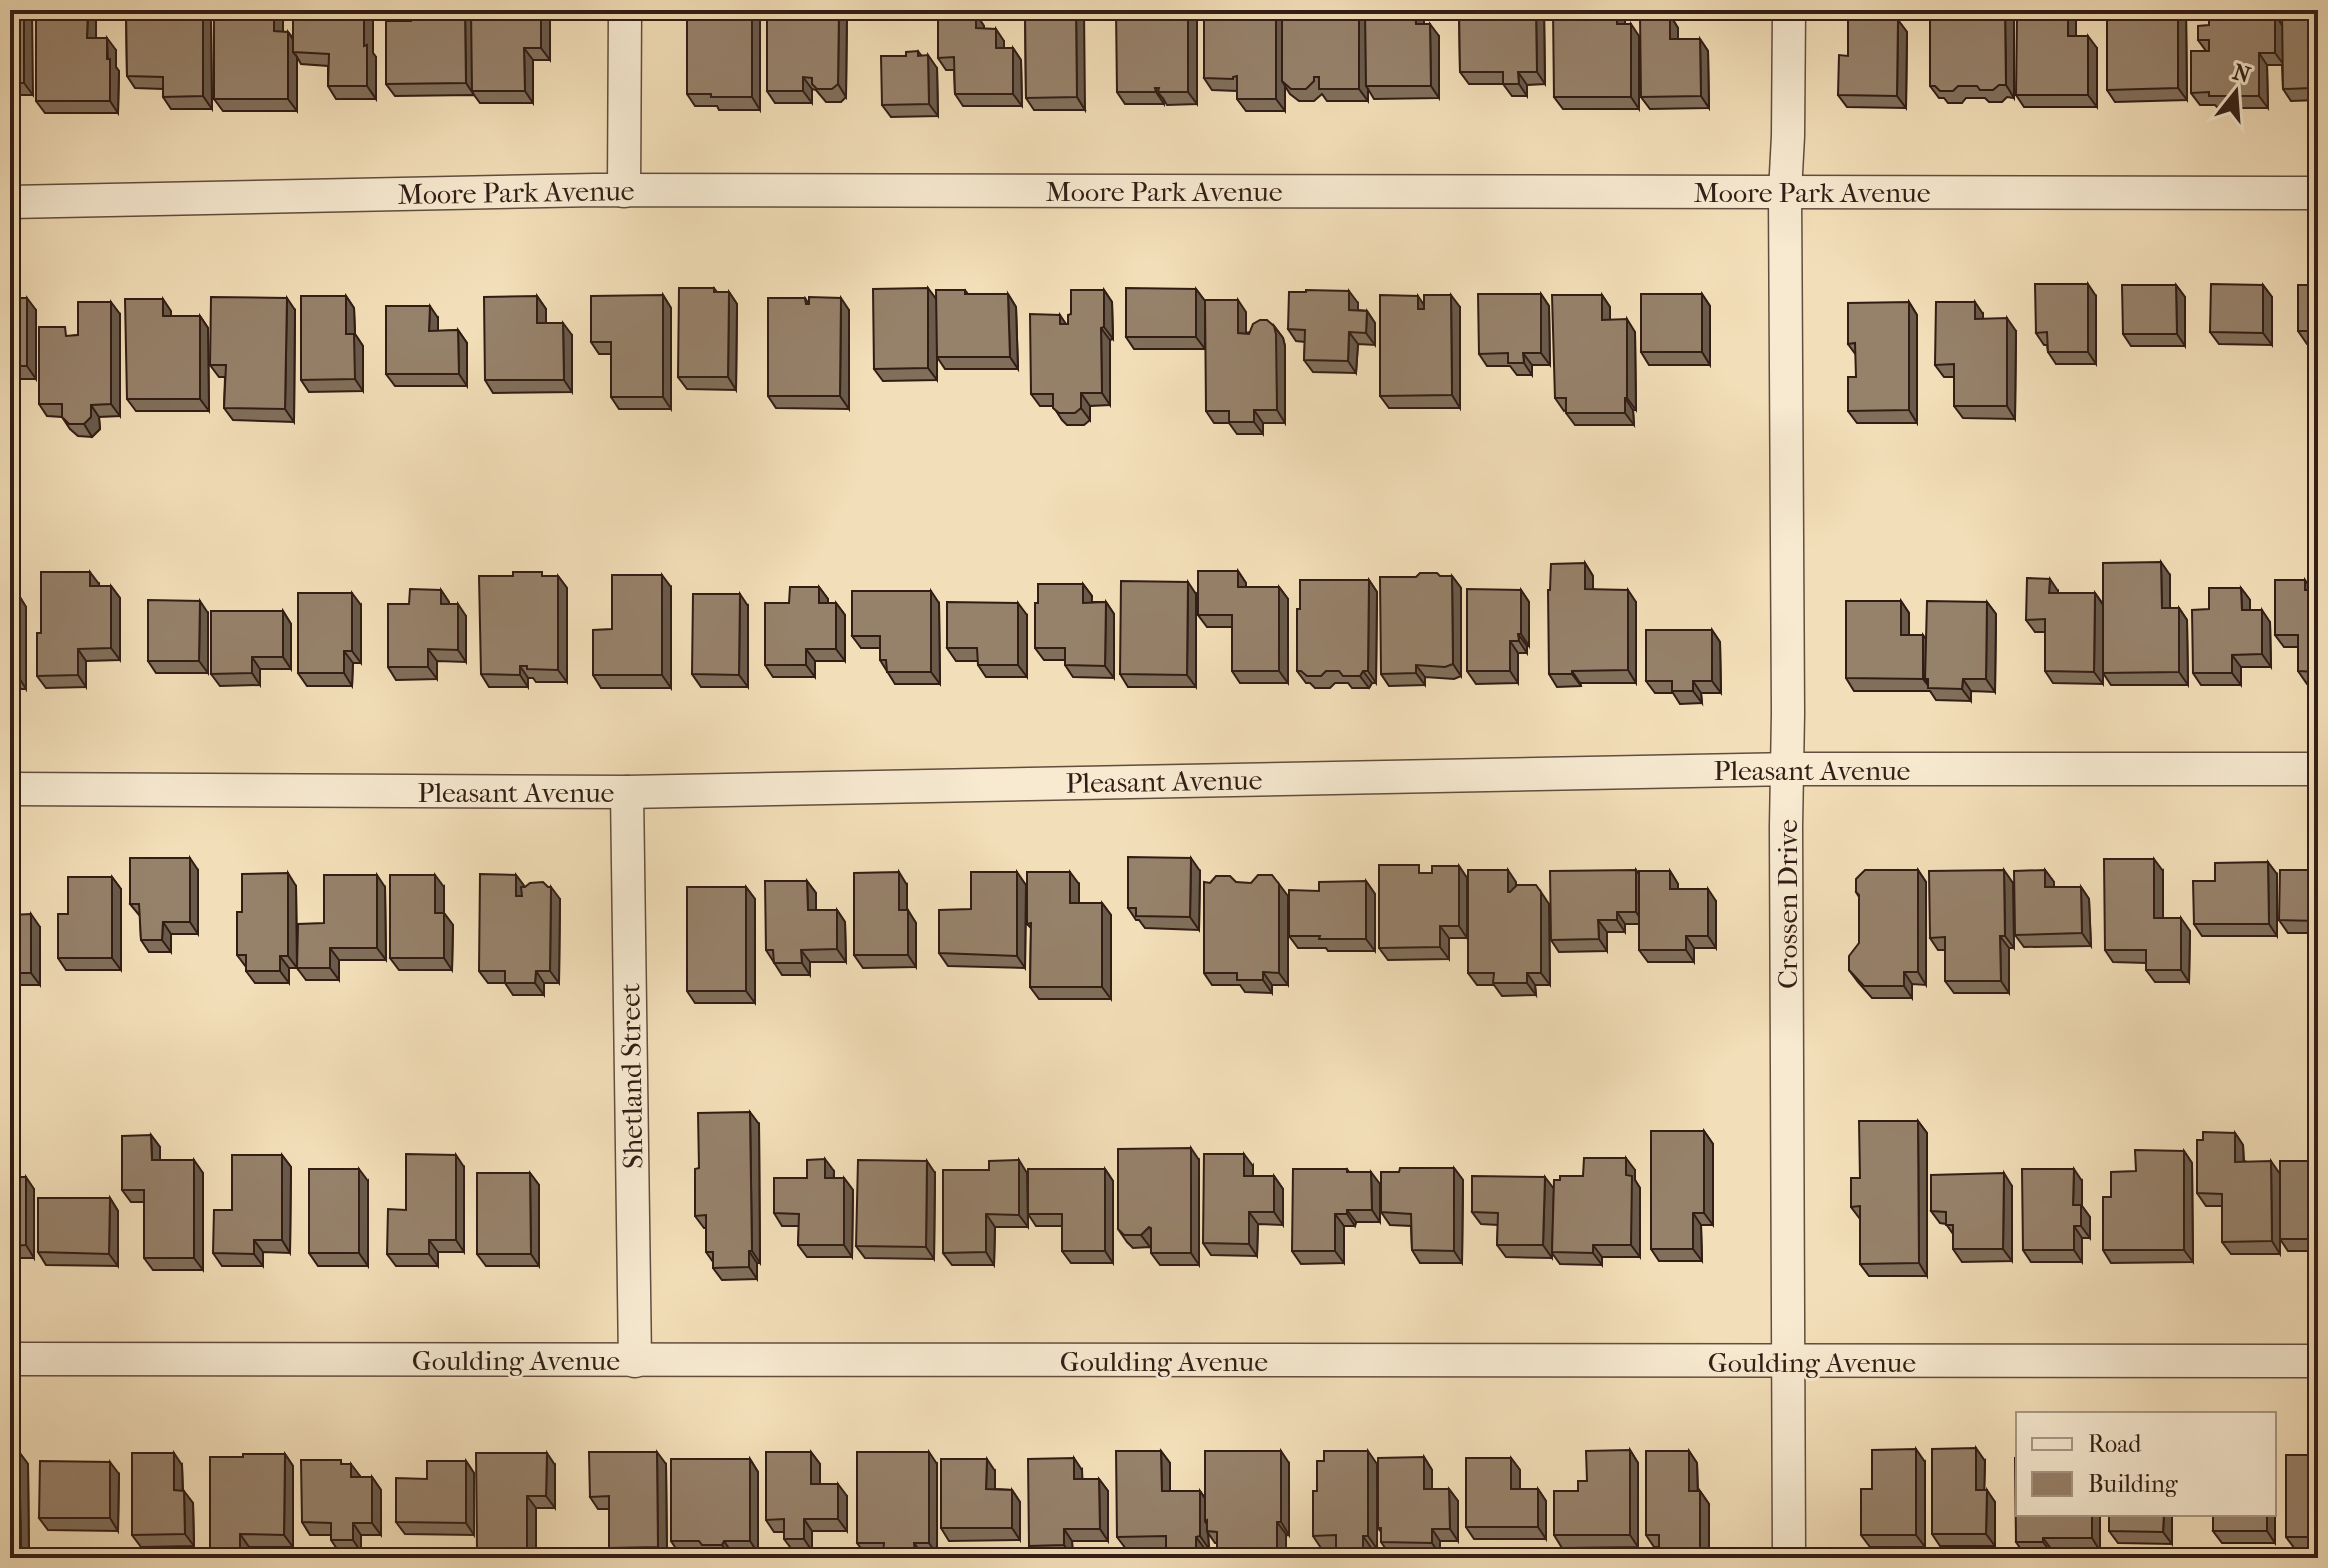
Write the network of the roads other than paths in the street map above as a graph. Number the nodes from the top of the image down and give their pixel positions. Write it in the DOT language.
graph roads {
  1 [pos="625,10"];
  2 [pos="1789,10"];
  3 [pos="624,191"];
  4 [pos="1785,192"];
  5 [pos="2318,193"];
  6 [pos="10,202"];
  7 [pos="1787,769"];
  8 [pos="2318,769"];
  9 [pos="10,789"];
  10 [pos="627,792"];
  11 [pos="10,1359"];
  12 [pos="635,1361"];
  13 [pos="2318,1361"];
  14 [pos="1787,1362"];
  15 [pos="1789,1558"];
  1 -- 3 [label="street"];
  2 -- 4 [label="street, Crossen Drive"];
  3 -- 4 [label="street, Moore Park Avenue"];
  3 -- 6 [label="street, Moore Park Avenue"];
  4 -- 5 [label="street, Moore Park Avenue"];
  4 -- 7 [label="street, Crossen Drive"];
  7 -- 8 [label="street, Pleasant Avenue"];
  7 -- 10 [label="street, Pleasant Avenue"];
  7 -- 14 [label="street, Crossen Drive"];
  9 -- 10 [label="street, Pleasant Avenue"];
  10 -- 12 [label="street, Shetland Street"];
  11 -- 12 [label="street, Goulding Avenue"];
  12 -- 14 [label="street, Goulding Avenue"];
  13 -- 14 [label="street, Goulding Avenue"];
  14 -- 15 [label="street, Crossen Drive"];
}
